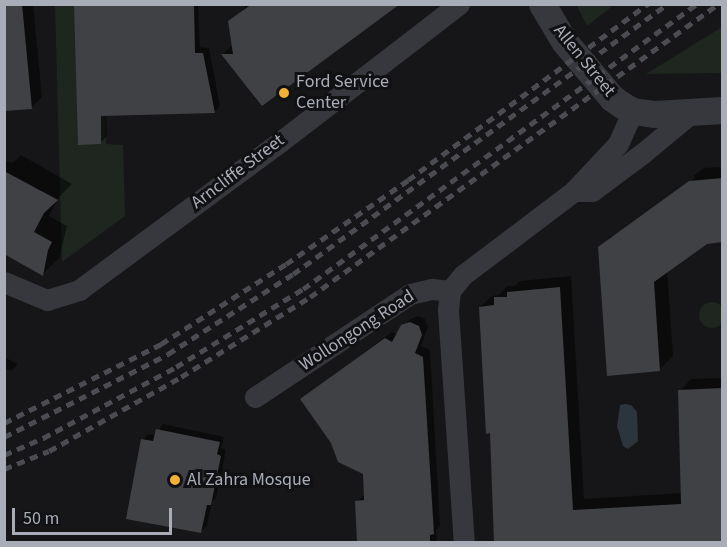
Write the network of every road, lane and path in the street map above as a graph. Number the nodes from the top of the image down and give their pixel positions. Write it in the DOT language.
graph roads {
  1 [pos="459,4"];
  2 [pos="542,4"];
  3 [pos="445,11"];
  4 [pos="723,110"];
  5 [pos="633,111"];
  6 [pos="691,113"];
  7 [pos="574,191"];
  8 [pos="4,282"];
  9 [pos="450,291"];
  10 [pos="255,397"];
  11 [pos="464,543"];
  1 -- 3 [label="street, Arncliffe Street"];
  2 -- 5 [label="street, Allen Street"];
  3 -- 8 [label="street, Arncliffe Street"];
  4 -- 6 [label="street"];
  5 -- 6 [label="street"];
  5 -- 7 [label="street"];
  6 -- 7 [label="street"];
  7 -- 9 [label="street"];
  9 -- 10 [label="street, Wollongong Road"];
  9 -- 11 [label="street"];
}
